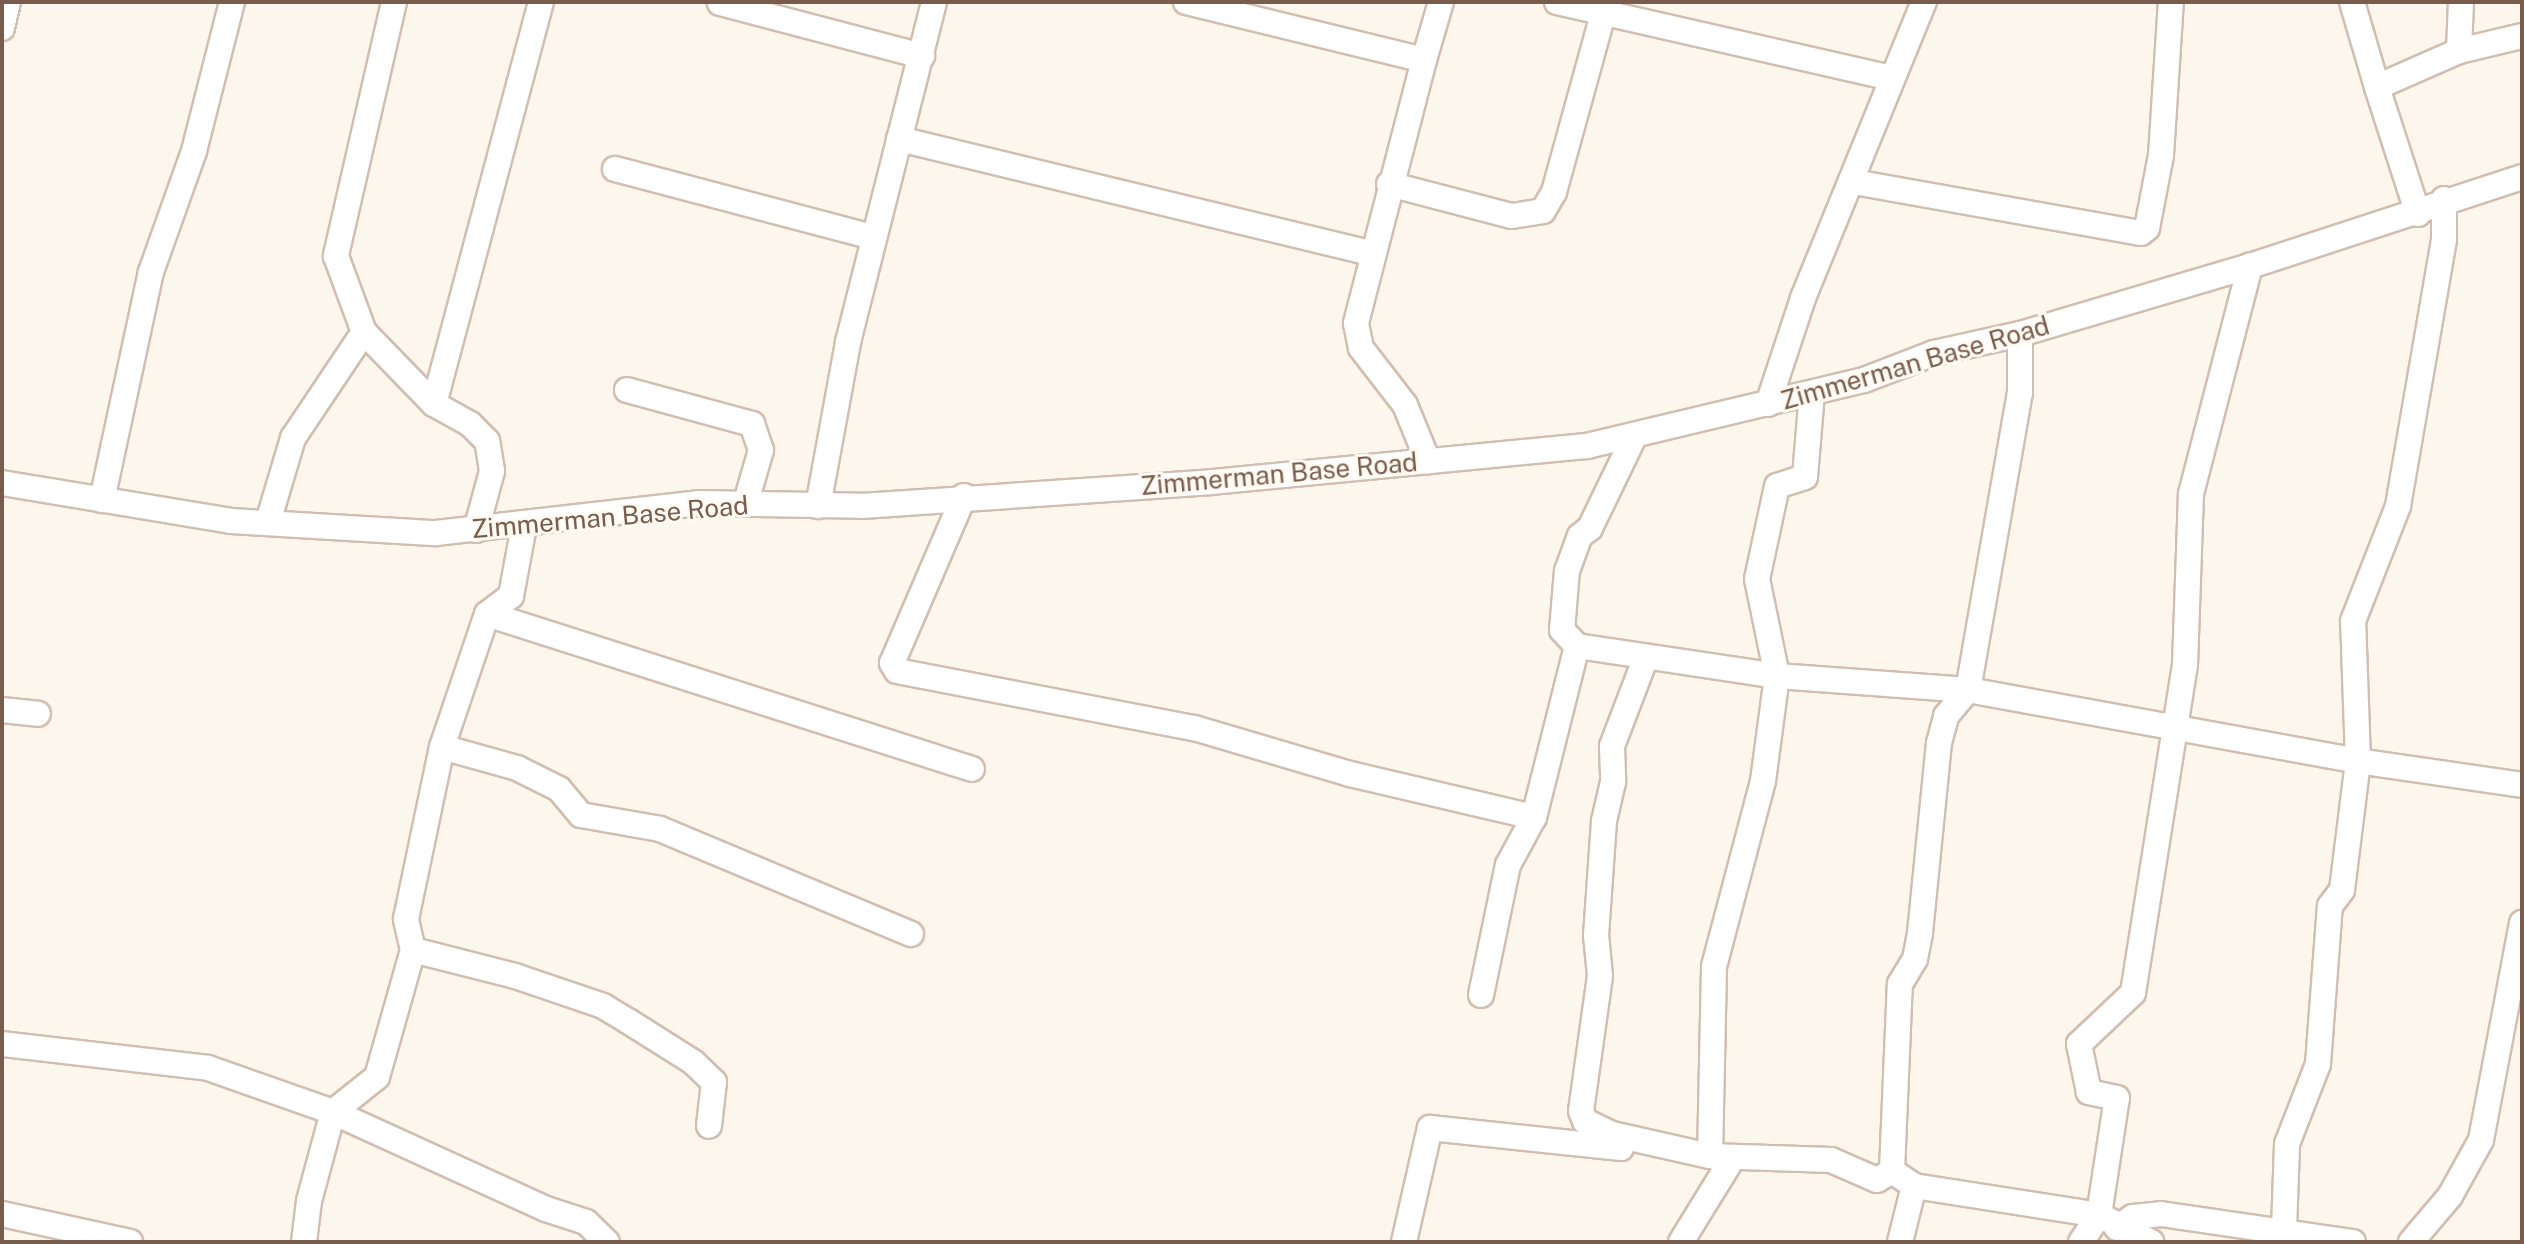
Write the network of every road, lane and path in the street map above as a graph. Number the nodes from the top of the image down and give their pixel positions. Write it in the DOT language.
graph roads {
  1 [pos="8,2"];
  2 [pos="232,2"];
  3 [pos="394,2"];
  4 [pos="541,2"];
  5 [pos="934,2"];
  6 [pos="1186,2"];
  7 [pos="1441,2"];
  8 [pos="1557,2"];
  9 [pos="1924,2"];
  10 [pos="2171,2"];
  11 [pos="2352,2"];
  12 [pos="2461,2"];
  13 [pos="720,3"];
  14 [pos="1603,14"];
  15 [pos="2,28"];
  16 [pos="2522,36"];
  17 [pos="2459,51"];
  18 [pos="922,56"];
  19 [pos="1424,60"];
  20 [pos="1892,78"];
  21 [pos="2377,87"];
  22 [pos="899,139"];
  23 [pos="615,169"];
  24 [pos="2522,177"];
  25 [pos="1854,182"];
  26 [pos="1389,184"];
  27 [pos="2444,199"];
  28 [pos="2418,214"];
  29 [pos="873,237"];
  30 [pos="1370,253"];
  31 [pos="2250,266"];
  32 [pos="364,332"];
  33 [pos="2020,334"];
  34 [pos="627,390"];
  35 [pos="1812,393"];
  36 [pos="434,404"];
  37 [pos="1768,404"];
  38 [pos="1634,437"];
  39 [pos="1428,461"];
  40 [pos="2,483"];
  41 [pos="964,496"];
  42 [pos="102,500"];
  43 [pos="746,502"];
  44 [pos="818,506"];
  45 [pos="268,522"];
  46 [pos="524,526"];
  47 [pos="476,530"];
  48 [pos="487,614"];
  49 [pos="1577,646"];
  50 [pos="1646,657"];
  51 [pos="1777,676"];
  52 [pos="1968,690"];
  53 [pos="2,710"];
  54 [pos="38,714"];
  55 [pos="2175,729"];
  56 [pos="442,747"];
  57 [pos="2358,761"];
  58 [pos="972,769"];
  59 [pos="2522,785"];
  60 [pos="1534,817"];
  61 [pos="2522,923"];
  62 [pos="911,934"];
  63 [pos="413,950"];
  64 [pos="1481,995"];
  65 [pos="2,1044"];
  66 [pos="333,1112"];
  67 [pos="709,1126"];
  68 [pos="1721,1157"];
  69 [pos="1892,1171"];
  70 [pos="1914,1186"];
  71 [pos="2,1214"];
  72 [pos="2108,1221"];
  73 [pos="2284,1230"];
  74 [pos="130,1242"];
  75 [pos="304,1242"];
  76 [pos="607,1242"];
  77 [pos="1404,1242"];
  78 [pos="1681,1242"];
  79 [pos="1900,1242"];
  80 [pos="2081,1242"];
  81 [pos="2151,1242"];
  82 [pos="2353,1242"];
  83 [pos="2411,1242"];
  1 -- 15 [label="street"];
  2 -- 42 [label="street"];
  3 -- 32 [label="street"];
  4 -- 36 [label="street"];
  5 -- 18 [label="street"];
  6 -- 19 [label="street"];
  7 -- 19 [label="street"];
  8 -- 14 [label="street"];
  9 -- 20 [label="street"];
  10 -- 25 [label="street"];
  11 -- 21 [label="street"];
  12 -- 17 [label="street"];
  13 -- 18 [label="street"];
  14 -- 20 [label="street"];
  14 -- 26 [label="street"];
  16 -- 17 [label="street"];
  17 -- 21 [label="street"];
  18 -- 22 [label="street"];
  19 -- 26 [label="street"];
  20 -- 25 [label="street"];
  21 -- 28 [label="street"];
  22 -- 29 [label="street"];
  22 -- 30 [label="street"];
  23 -- 29 [label="street"];
  24 -- 27 [label="street, Zimmerman Base Road"];
  25 -- 37 [label="street"];
  26 -- 30 [label="street"];
  27 -- 28 [label="street, Zimmerman Base Road"];
  27 -- 57 [label="street"];
  28 -- 31 [label="street, Zimmerman Base Road"];
  29 -- 44 [label="street"];
  30 -- 39 [label="street"];
  31 -- 33 [label="street, Zimmerman Base Road"];
  31 -- 55 [label="street"];
  32 -- 36 [label="street"];
  32 -- 45 [label="street"];
  33 -- 35 [label="street, Zimmerman Base Road"];
  33 -- 52 [label="street"];
  34 -- 43 [label="street"];
  35 -- 37 [label="street, Zimmerman Base Road"];
  35 -- 51 [label="street"];
  36 -- 47 [label="street"];
  37 -- 38 [label="street, Zimmerman Base Road"];
  38 -- 39 [label="street, Zimmerman Base Road"];
  38 -- 49 [label="street"];
  39 -- 41 [label="street, Zimmerman Base Road"];
  40 -- 42 [label="street, Zimmerman Base Road"];
  41 -- 44 [label="street, Zimmerman Base Road"];
  41 -- 60 [label="street"];
  42 -- 45 [label="street, Zimmerman Base Road"];
  43 -- 44 [label="street, Zimmerman Base Road"];
  43 -- 46 [label="street, Zimmerman Base Road"];
  45 -- 47 [label="street, Zimmerman Base Road"];
  46 -- 47 [label="street, Zimmerman Base Road"];
  46 -- 48 [label="street"];
  48 -- 56 [label="street"];
  48 -- 58 [label="street"];
  49 -- 50 [label="street"];
  49 -- 60 [label="street"];
  50 -- 51 [label="street"];
  50 -- 68 [label="street"];
  51 -- 52 [label="street"];
  51 -- 68 [label="street"];
  52 -- 55 [label="street"];
  52 -- 69 [label="street"];
  53 -- 54 [label="street"];
  55 -- 57 [label="street"];
  55 -- 72 [label="street"];
  56 -- 62 [label="street"];
  56 -- 63 [label="street"];
  57 -- 59 [label="street"];
  57 -- 73 [label="street"];
  60 -- 64 [label="street"];
  61 -- 83 [label="street"];
  63 -- 66 [label="street"];
  63 -- 67 [label="street"];
  65 -- 66 [label="street"];
  66 -- 75 [label="street"];
  66 -- 76 [label="street"];
  68 -- 69 [label="street"];
  68 -- 77 [label="street"];
  68 -- 78 [label="street"];
  69 -- 70 [label="street"];
  70 -- 72 [label="street"];
  70 -- 79 [label="street"];
  71 -- 74 [label="street"];
  72 -- 73 [label="street"];
  72 -- 80 [label="street"];
  72 -- 81 [label="street"];
  73 -- 82 [label="street"];
}
